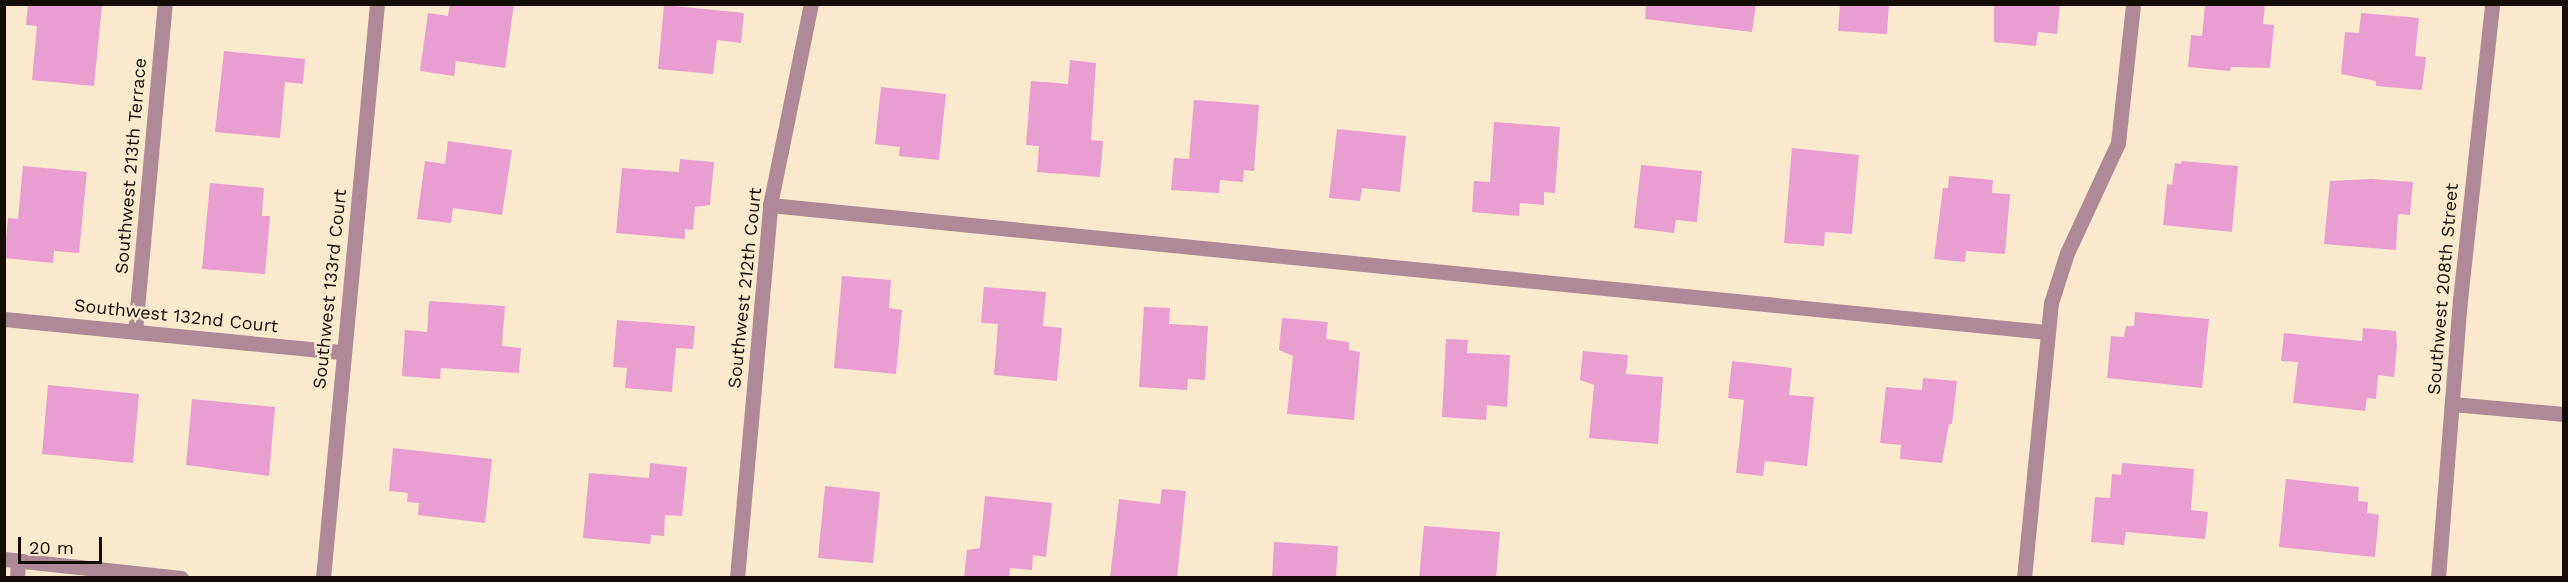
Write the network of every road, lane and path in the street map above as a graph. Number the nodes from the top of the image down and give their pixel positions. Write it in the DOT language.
graph roads {
  1 [pos="165,4"];
  2 [pos="377,4"];
  3 [pos="811,4"];
  4 [pos="2133,4"];
  5 [pos="2492,4"];
  6 [pos="770,205"];
  7 [pos="4,319"];
  8 [pos="135,332"];
  9 [pos="2046,332"];
  10 [pos="343,352"];
  11 [pos="2452,404"];
  12 [pos="2564,414"];
  13 [pos="11,560"];
  14 [pos="17,578"];
  15 [pos="181,578"];
  16 [pos="323,578"];
  17 [pos="737,578"];
  18 [pos="2024,578"];
  19 [pos="2438,578"];
  1 -- 8 [label="street, Southwest 213th Terrace"];
  2 -- 10 [label="street, Southwest 133rd Court"];
  3 -- 6 [label="street, Southwest 212th Court"];
  4 -- 9 [label="street"];
  5 -- 11 [label="street, Southwest 208th Street"];
  6 -- 9 [label="street"];
  6 -- 17 [label="street, Southwest 212th Court"];
  7 -- 8 [label="street, Southwest 132nd Court"];
  8 -- 10 [label="street, Southwest 132nd Court"];
  9 -- 18 [label="street"];
  10 -- 16 [label="street, Southwest 133rd Court"];
  11 -- 12 [label="street"];
  11 -- 19 [label="street, Southwest 208th Street"];
  13 -- 14 [label="street"];
  13 -- 15 [label="street"];
}
